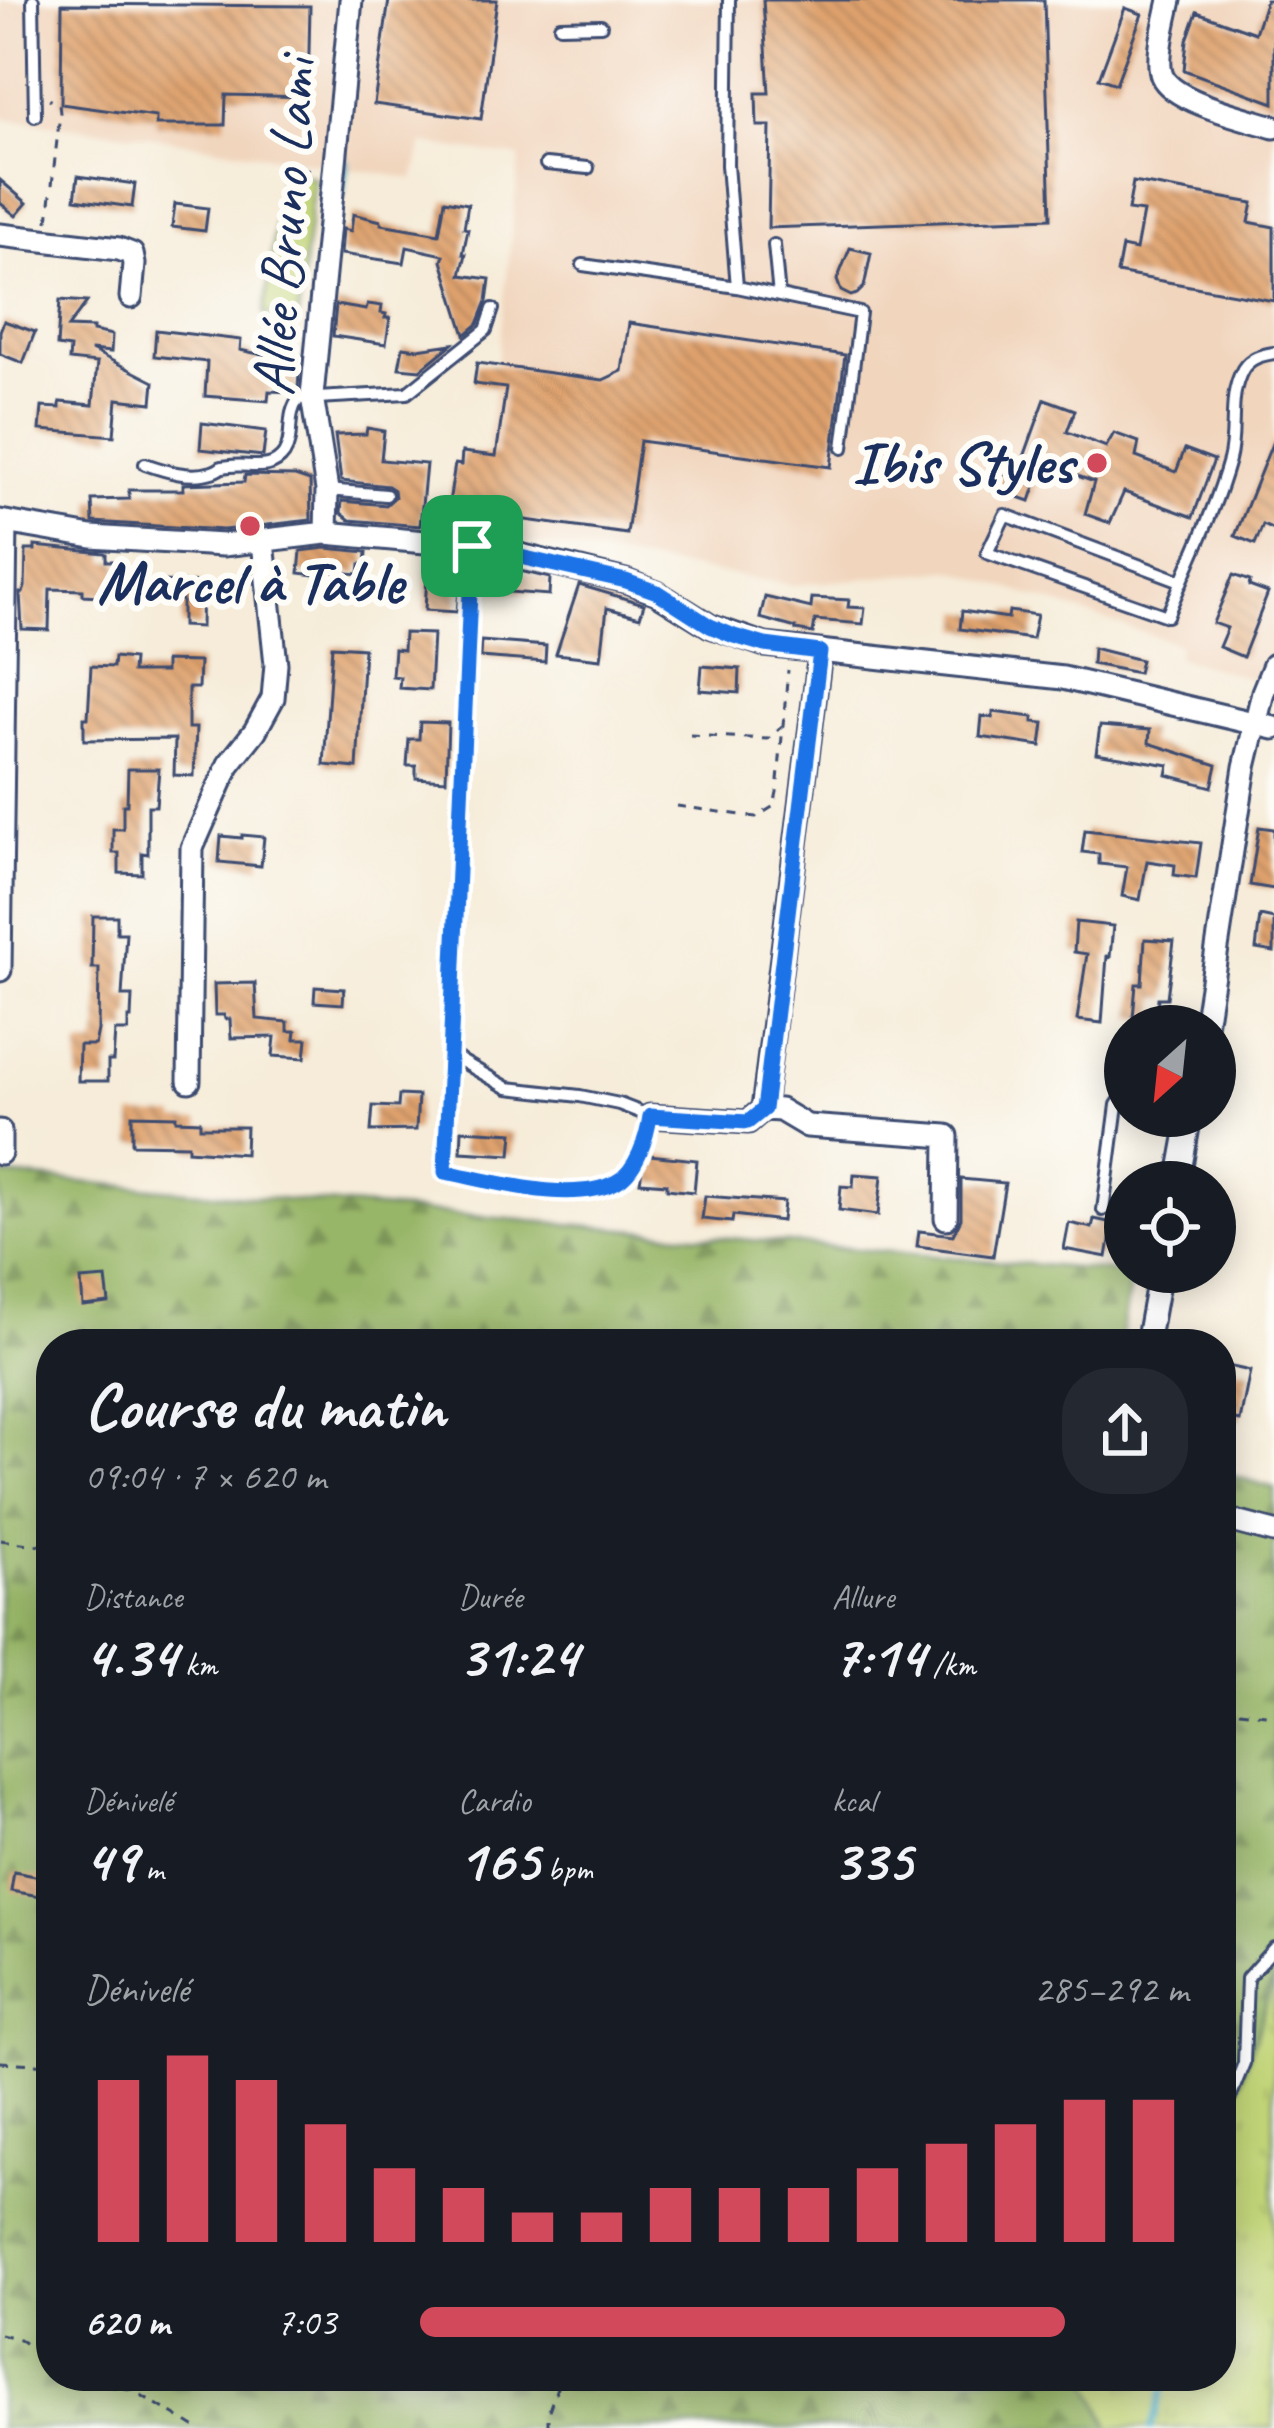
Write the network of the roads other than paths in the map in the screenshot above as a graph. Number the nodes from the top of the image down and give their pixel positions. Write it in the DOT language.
graph roads {
  1 [pos="34,0"];
  2 [pos="351,0"];
  3 [pos="729,0"];
  4 [pos="1170,0"];
  5 [pos="601,25"];
  6 [pos="560,26"];
  7 [pos="34,116"];
  8 [pos="1274,127"];
  9 [pos="546,164"];
  10 [pos="588,168"];
  11 [pos="0,235"];
  12 [pos="774,244"];
  13 [pos="583,265"];
  14 [pos="736,287"];
  15 [pos="779,296"];
  16 [pos="131,297"];
  17 [pos="493,309"];
  18 [pos="1274,353"];
  19 [pos="311,396"];
  20 [pos="843,448"];
  21 [pos="145,464"];
  22 [pos="327,490"];
  23 [pos="386,495"];
  24 [pos="3,522"];
  25 [pos="326,532"];
  26 [pos="263,542"];
  27 [pos="472,546"];
  28 [pos="1181,580"];
  29 [pos="820,652"];
  30 [pos="1274,665"];
  31 [pos="1264,725"];
  32 [pos="0,970"];
  33 [pos="1208,1005"];
  34 [pos="451,1055"];
  35 [pos="189,1081"];
  36 [pos="764,1109"];
  37 [pos="650,1116"];
  38 [pos="0,1131"];
  39 [pos="1113,1137"];
  40 [pos="0,1153"];
  41 [pos="1103,1210"];
  42 [pos="946,1218"];
  43 [pos="1155,1293"];
  44 [pos="1148,1329"];
  45 [pos="1236,1522"];
  46 [pos="1274,1532"];
  47 [pos="1274,1948"];
  48 [pos="1236,2083"];
  1 -- 7 [label="lane"];
  2 -- 19 [label="street, Allée Bruno Lami"];
  3 -- 14 [label="lane"];
  4 -- 8 [label="street"];
  5 -- 6 [label="lane"];
  9 -- 10 [label="lane"];
  11 -- 16 [label="street"];
  12 -- 15 [label="lane"];
  13 -- 14 [label="lane"];
  14 -- 15 [label="lane"];
  15 -- 20 [label="lane"];
  17 -- 19 [label="lane"];
  18 -- 28 [label="lane"];
  19 -- 21 [label="lane"];
  19 -- 22 [label="street, Allée Bruno Lami"];
  22 -- 23 [label="lane"];
  22 -- 25 [label="street, Allée Bruno Lami"];
  24 -- 26 [label="street"];
  24 -- 32 [label="street"];
  25 -- 26 [label="street"];
  25 -- 27 [label="street"];
  26 -- 35 [label="street"];
  27 -- 29 [label="street"];
  27 -- 34 [label="lane"];
  28 -- 28 [label="lane"];
  29 -- 31 [label="street"];
  29 -- 36 [label="street"];
  30 -- 31 [label="street"];
  31 -- 33 [label="street"];
  34 -- 37 [label="lane"];
  34 -- 37 [label="lane"];
  36 -- 37 [label="street"];
  36 -- 42 [label="street"];
  38 -- 40 [label="street"];
  39 -- 41 [label="lane"];
  43 -- 44 [label="street"];
  45 -- 46 [label="street"];
  47 -- 48 [label="lane"];
}
